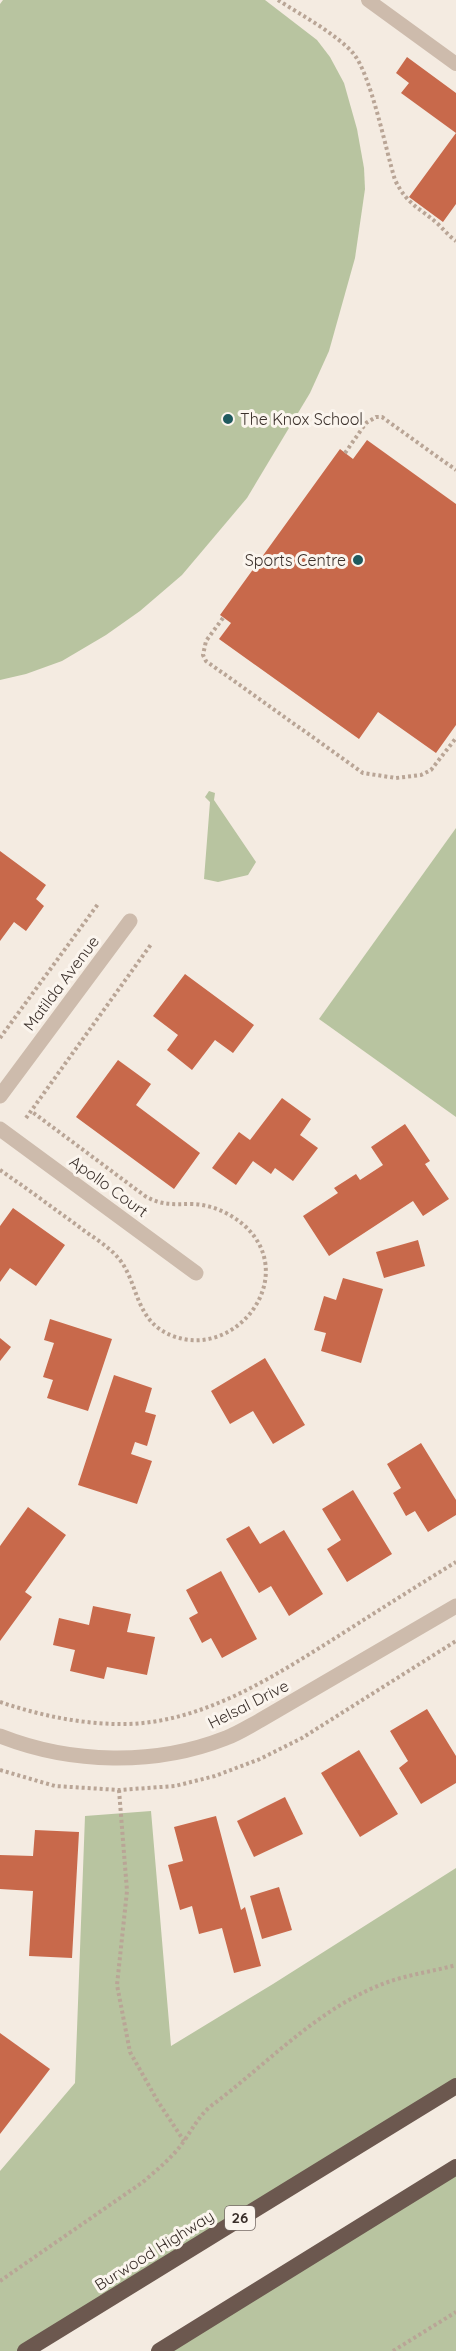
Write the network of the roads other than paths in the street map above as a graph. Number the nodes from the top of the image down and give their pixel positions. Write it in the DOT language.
graph roads {
  1 [pos="368,0"];
  2 [pos="456,64"];
  3 [pos="130,921"];
  4 [pos="0,1096"];
  5 [pos="0,1129"];
  6 [pos="196,1273"];
  7 [pos="456,1606"];
  8 [pos="0,1736"];
  9 [pos="456,2086"];
  10 [pos="456,2167"];
  11 [pos="25,2351"];
  12 [pos="159,2351"];
  1 -- 2 [label="lane"];
  3 -- 4 [label="street, Matilda Avenue"];
  5 -- 6 [label="street, Apollo Court"];
  7 -- 8 [label="street, Helsal Drive"];
  9 -- 11 [label="highway, Burwood Highway / 26"];
  10 -- 12 [label="highway"];
}
